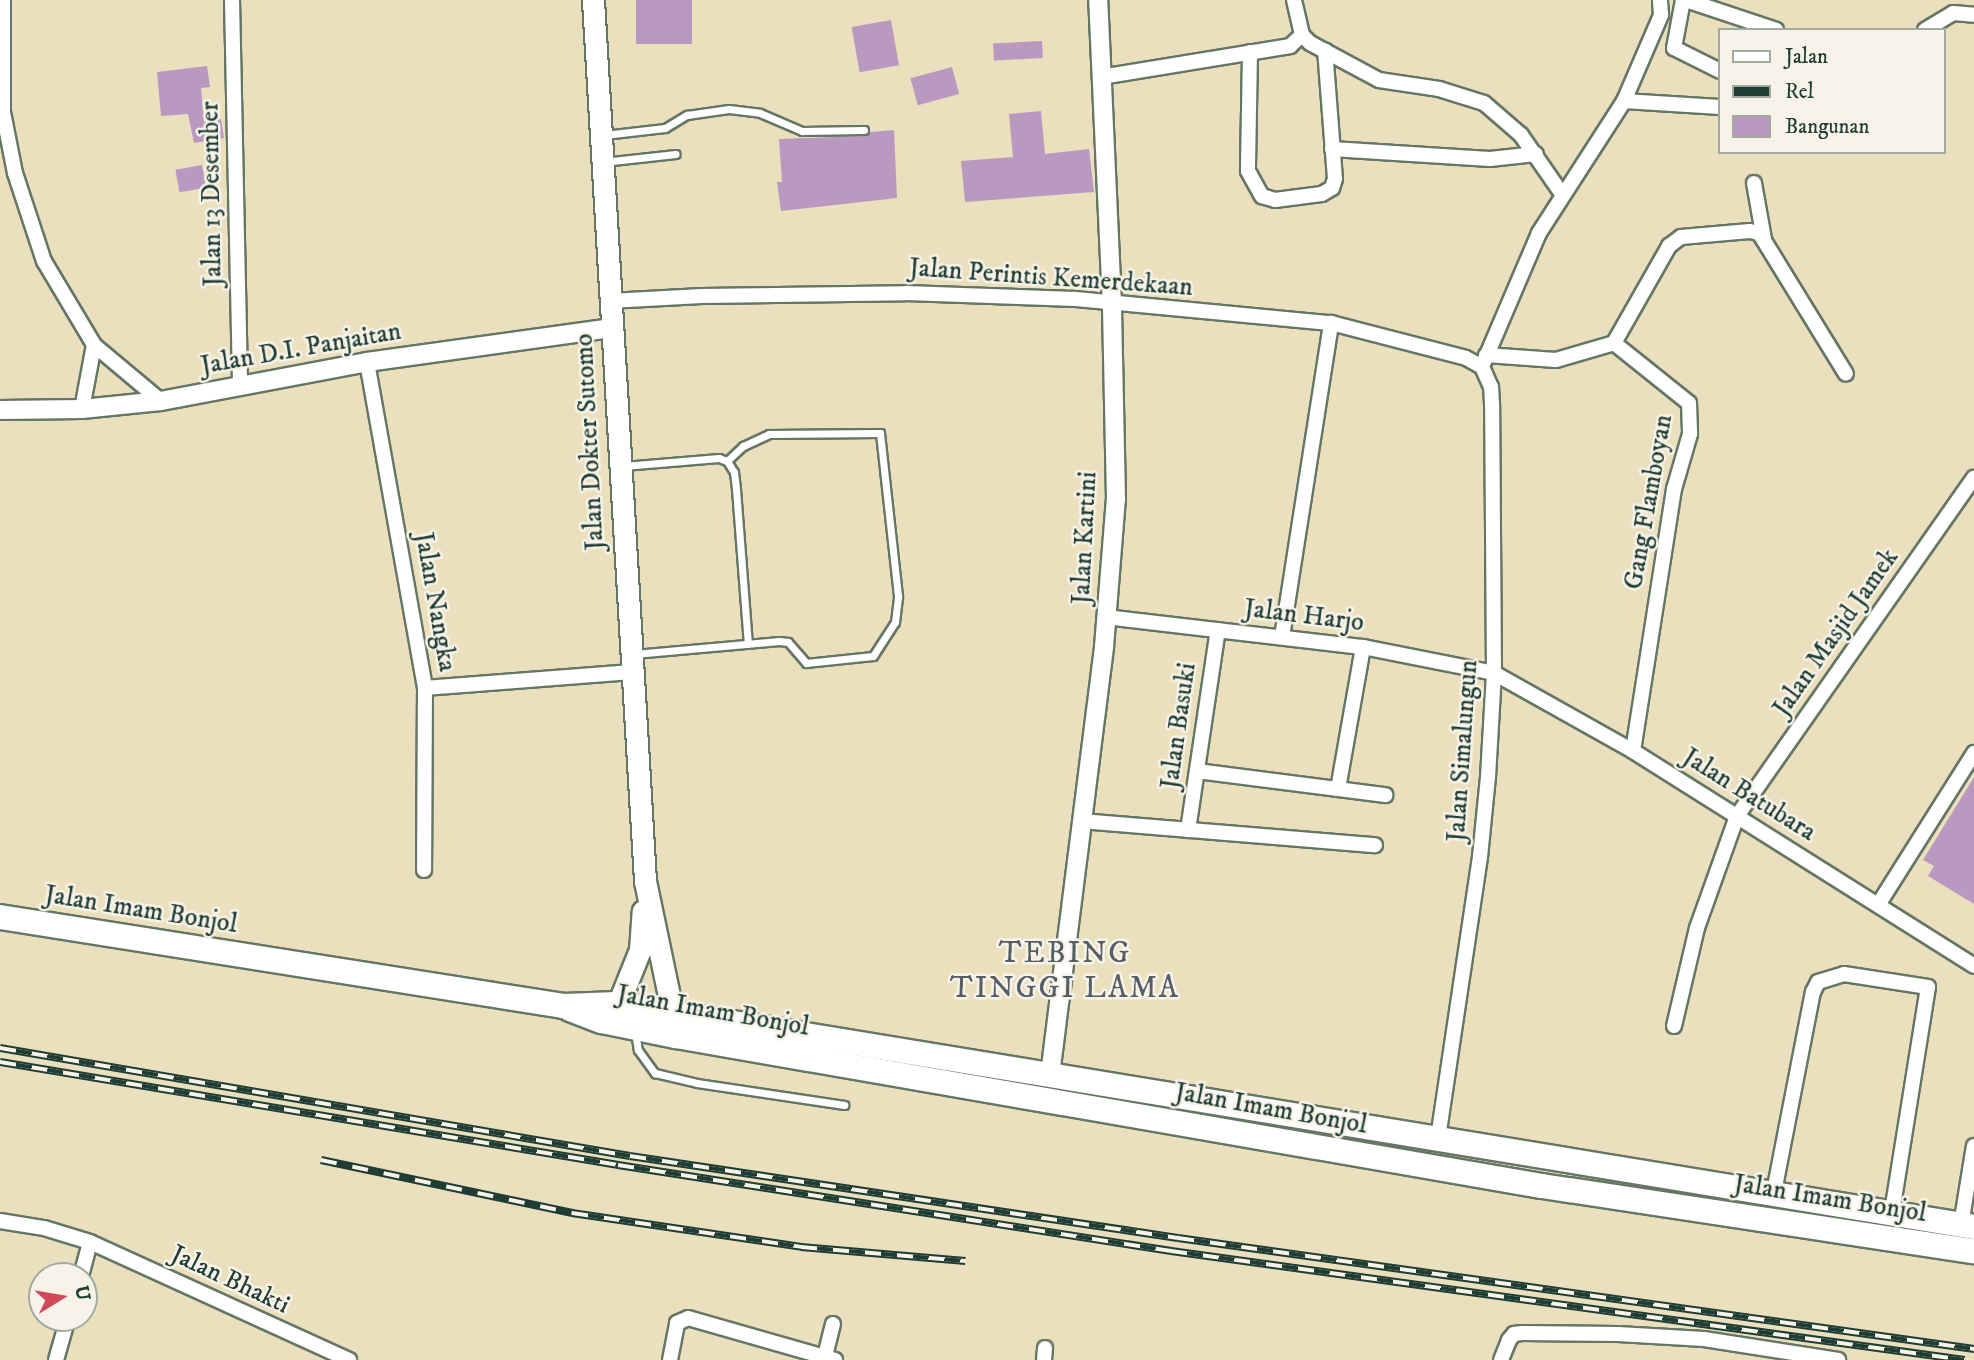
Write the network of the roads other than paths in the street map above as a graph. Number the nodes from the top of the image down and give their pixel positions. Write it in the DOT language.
graph roads {
  1 [pos="3,0"];
  2 [pos="232,0"];
  3 [pos="593,0"];
  4 [pos="1098,0"];
  5 [pos="1294,0"];
  6 [pos="1660,0"];
  7 [pos="1685,0"];
  8 [pos="1974,15"];
  9 [pos="1770,28"];
  10 [pos="1928,28"];
  11 [pos="1302,35"];
  12 [pos="1325,50"];
  13 [pos="1250,52"];
  14 [pos="1718,70"];
  15 [pos="1101,77"];
  16 [pos="1624,101"];
  17 [pos="1718,107"];
  18 [pos="1,112"];
  19 [pos="864,130"];
  20 [pos="600,136"];
  21 [pos="1332,149"];
  22 [pos="676,154"];
  23 [pos="1536,154"];
  24 [pos="602,162"];
  25 [pos="1754,183"];
  26 [pos="1562,194"];
  27 [pos="1764,241"];
  28 [pos="609,301"];
  29 [pos="1112,304"];
  30 [pos="1331,323"];
  31 [pos="611,328"];
  32 [pos="1614,343"];
  33 [pos="94,345"];
  34 [pos="1484,361"];
  35 [pos="367,362"];
  36 [pos="1846,373"];
  37 [pos="240,388"];
  38 [pos="161,401"];
  39 [pos="82,409"];
  40 [pos="0,411"];
  41 [pos="727,461"];
  42 [pos="619,466"];
  43 [pos="1974,478"];
  44 [pos="1106,617"];
  45 [pos="1218,630"];
  46 [pos="1282,637"];
  47 [pos="748,644"];
  48 [pos="1363,647"];
  49 [pos="631,663"];
  50 [pos="1494,673"];
  51 [pos="425,688"];
  52 [pos="1633,751"];
  53 [pos="1974,753"];
  54 [pos="1197,771"];
  55 [pos="1338,789"];
  56 [pos="1385,795"];
  57 [pos="1737,817"];
  58 [pos="1081,821"];
  59 [pos="1188,830"];
  60 [pos="1375,845"];
  61 [pos="424,870"];
  62 [pos="645,881"];
  63 [pos="1878,905"];
  64 [pos="0,918"];
  65 [pos="1974,966"];
  66 [pos="621,1018"];
  67 [pos="675,1025"];
  68 [pos="1674,1027"];
  69 [pos="1050,1075"];
  70 [pos="1047,1100"];
  71 [pos="844,1105"];
  72 [pos="1438,1138"];
  73 [pos="1974,1146"];
  74 [pos="1774,1192"];
  75 [pos="1892,1213"];
  76 [pos="0,1221"];
  77 [pos="1967,1226"];
  78 [pos="90,1242"];
  79 [pos="1974,1251"];
  80 [pos="84,1262"];
  81 [pos="832,1324"];
  82 [pos="64,1332"];
  83 [pos="828,1359"];
  84 [pos="56,1360"];
  85 [pos="349,1360"];
  86 [pos="670,1360"];
  87 [pos="1500,1360"];
  88 [pos="1838,1360"];
  1 -- 18 [label="street"];
  2 -- 37 [label="street, Jalan 13 Desember"];
  3 -- 20 [label="main road, Jalan Dokter Sutomo"];
  4 -- 15 [label="street, Jalan Kartini"];
  5 -- 11 [label="street"];
  6 -- 16 [label="street"];
  7 -- 9 [label="street"];
  7 -- 14 [label="street"];
  8 -- 10 [label="street"];
  11 -- 12 [label="street"];
  11 -- 13 [label="street"];
  12 -- 21 [label="street"];
  12 -- 23 [label="street"];
  13 -- 15 [label="street"];
  13 -- 21 [label="street"];
  15 -- 29 [label="street, Jalan Kartini"];
  16 -- 17 [label="street"];
  16 -- 26 [label="street"];
  18 -- 33 [label="street"];
  19 -- 20 [label="lane"];
  20 -- 24 [label="main road, Jalan Dokter Sutomo"];
  21 -- 23 [label="street"];
  22 -- 24 [label="lane"];
  23 -- 26 [label="street"];
  24 -- 28 [label="main road, Jalan Dokter Sutomo"];
  25 -- 27 [label="street"];
  26 -- 34 [label="street"];
  27 -- 32 [label="street"];
  27 -- 36 [label="street"];
  28 -- 29 [label="street, Jalan Perintis Kemerdekaan"];
  28 -- 31 [label="main road, Jalan Dokter Sutomo"];
  29 -- 30 [label="street, Jalan Perintis Kemerdekaan"];
  29 -- 44 [label="street, Jalan Kartini"];
  30 -- 34 [label="street, Jalan Perintis Kemerdekaan"];
  30 -- 46 [label="street"];
  31 -- 35 [label="street, Jalan D.I. Panjaitan"];
  31 -- 42 [label="main road, Jalan Dokter Sutomo"];
  32 -- 34 [label="street"];
  32 -- 52 [label="street, Gang Flamboyan"];
  33 -- 38 [label="street"];
  33 -- 39 [label="street"];
  34 -- 50 [label="street, Jalan Simalungun"];
  35 -- 37 [label="street, Jalan D.I. Panjaitan"];
  35 -- 51 [label="street, Jalan Nangka"];
  37 -- 38 [label="street, Jalan D.I. Panjaitan"];
  38 -- 39 [label="street, Jalan D.I. Panjaitan"];
  39 -- 40 [label="street, Jalan D.I. Panjaitan"];
  41 -- 42 [label="lane"];
  41 -- 47 [label="lane"];
  41 -- 47 [label="lane"];
  42 -- 49 [label="main road, Jalan Dokter Sutomo"];
  43 -- 57 [label="street, Jalan Masjid Jamek"];
  44 -- 45 [label="street, Jalan Harjo"];
  44 -- 58 [label="street, Jalan Kartini"];
  45 -- 46 [label="street, Jalan Harjo"];
  45 -- 54 [label="street, Jalan Basuki"];
  46 -- 48 [label="street, Jalan Harjo"];
  47 -- 49 [label="lane"];
  48 -- 50 [label="street, Jalan Harjo"];
  48 -- 55 [label="street"];
  49 -- 51 [label="street, Jalan Nangka"];
  49 -- 62 [label="main road, Jalan Dokter Sutomo"];
  50 -- 52 [label="street, Jalan Batubara"];
  50 -- 72 [label="street, Jalan Simalungun"];
  51 -- 61 [label="street"];
  52 -- 57 [label="street, Jalan Batubara"];
  53 -- 63 [label="street"];
  54 -- 55 [label="street"];
  54 -- 59 [label="street, Jalan Basuki"];
  55 -- 56 [label="street"];
  57 -- 63 [label="street, Jalan Batubara"];
  57 -- 68 [label="street, Jalan Masjid Jamek"];
  58 -- 59 [label="street"];
  58 -- 69 [label="street, Jalan Kartini"];
  59 -- 60 [label="street"];
  62 -- 66 [label="main road, Jalan Dokter Sutomo"];
  62 -- 67 [label="main road, Jalan Dokter Sutomo"];
  63 -- 65 [label="street, Jalan Batubara"];
  64 -- 66 [label="highway, Jalan Imam Bonjol"];
  66 -- 67 [label="highway, Jalan Imam Bonjol"];
  66 -- 71 [label="lane"];
  67 -- 69 [label="highway, Jalan Imam Bonjol"];
  67 -- 70 [label="highway, Jalan Imam Bonjol"];
  69 -- 70 [label="street"];
  69 -- 72 [label="highway, Jalan Imam Bonjol"];
  70 -- 79 [label="highway, Jalan Imam Bonjol"];
  72 -- 74 [label="highway, Jalan Imam Bonjol"];
  73 -- 77 [label="street"];
  74 -- 75 [label="highway, Jalan Imam Bonjol"];
  74 -- 75 [label="street"];
  75 -- 77 [label="highway, Jalan Imam Bonjol"];
  76 -- 78 [label="street, Jalan Bhakti"];
  78 -- 80 [label="street"];
  78 -- 85 [label="street, Jalan Bhakti"];
  81 -- 83 [label="street"];
  82 -- 84 [label="street"];
  83 -- 86 [label="street"];
  87 -- 88 [label="street"];
}
